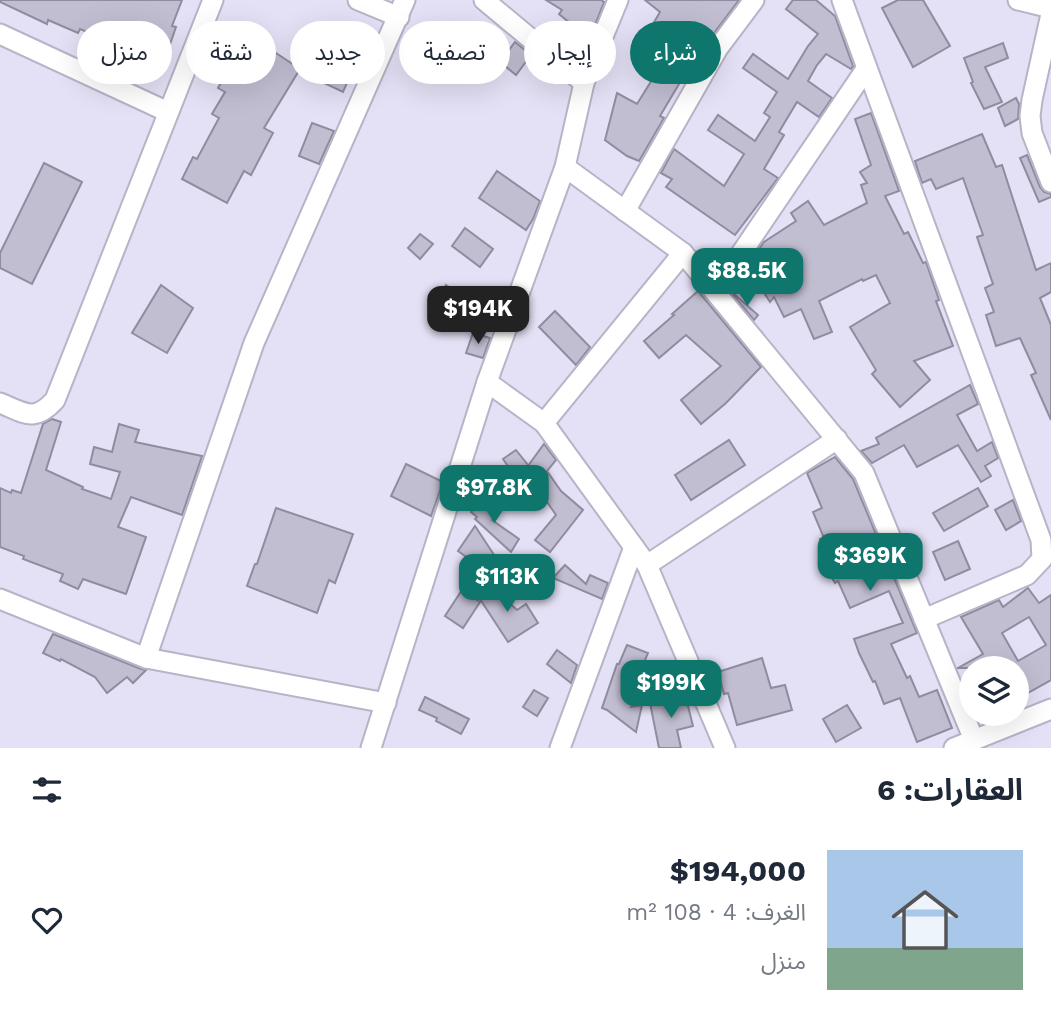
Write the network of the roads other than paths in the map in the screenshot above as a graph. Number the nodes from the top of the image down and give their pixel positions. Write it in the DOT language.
graph roads {
  1 [pos="213,0"];
  2 [pos="358,0"];
  3 [pos="484,0"];
  4 [pos="618,0"];
  5 [pos="754,0"];
  6 [pos="842,0"];
  7 [pos="1017,0"];
  8 [pos="402,8"];
  9 [pos="1051,8"];
  10 [pos="1051,14"];
  11 [pos="609,21"];
  12 [pos="524,33"];
  13 [pos="0,34"];
  14 [pos="866,69"];
  15 [pos="584,84"];
  16 [pos="168,112"];
  17 [pos="565,167"];
  18 [pos="1051,182"];
  19 [pos="625,211"];
  20 [pos="683,253"];
  21 [pos="715,292"];
  22 [pos="487,382"];
  23 [pos="0,403"];
  24 [pos="544,423"];
  25 [pos="837,439"];
  26 [pos="634,547"];
  27 [pos="647,565"];
  28 [pos="0,599"];
  29 [pos="924,619"];
  30 [pos="146,658"];
  31 [pos="386,703"];
  32 [pos="1051,709"];
  33 [pos="974,740"];
  34 [pos="372,748"];
  35 [pos="560,748"];
  36 [pos="726,748"];
  37 [pos="954,748"];
  1 -- 16 [label="street"];
  2 -- 8 [label="street"];
  3 -- 12 [label="street"];
  4 -- 11 [label="street"];
  5 -- 19 [label="street"];
  6 -- 14 [label="street"];
  7 -- 9 [label="street"];
  8 -- 30 [label="street"];
  10 -- 18 [label="street"];
  13 -- 16 [label="street"];
  14 -- 21 [label="street"];
  14 -- 29 [label="street"];
  15 -- 17 [label="street"];
  16 -- 23 [label="street"];
  17 -- 19 [label="street"];
  17 -- 22 [label="street"];
  19 -- 20 [label="street"];
  20 -- 21 [label="street"];
  20 -- 24 [label="street"];
  21 -- 25 [label="street"];
  22 -- 24 [label="street"];
  22 -- 31 [label="street"];
  24 -- 26 [label="street"];
  25 -- 27 [label="street"];
  25 -- 29 [label="street"];
  26 -- 27 [label="street"];
  26 -- 35 [label="street"];
  27 -- 36 [label="street"];
  28 -- 30 [label="street"];
  29 -- 33 [label="street"];
  30 -- 31 [label="street"];
  31 -- 34 [label="street"];
  32 -- 33 [label="street"];
  33 -- 37 [label="street"];
}
